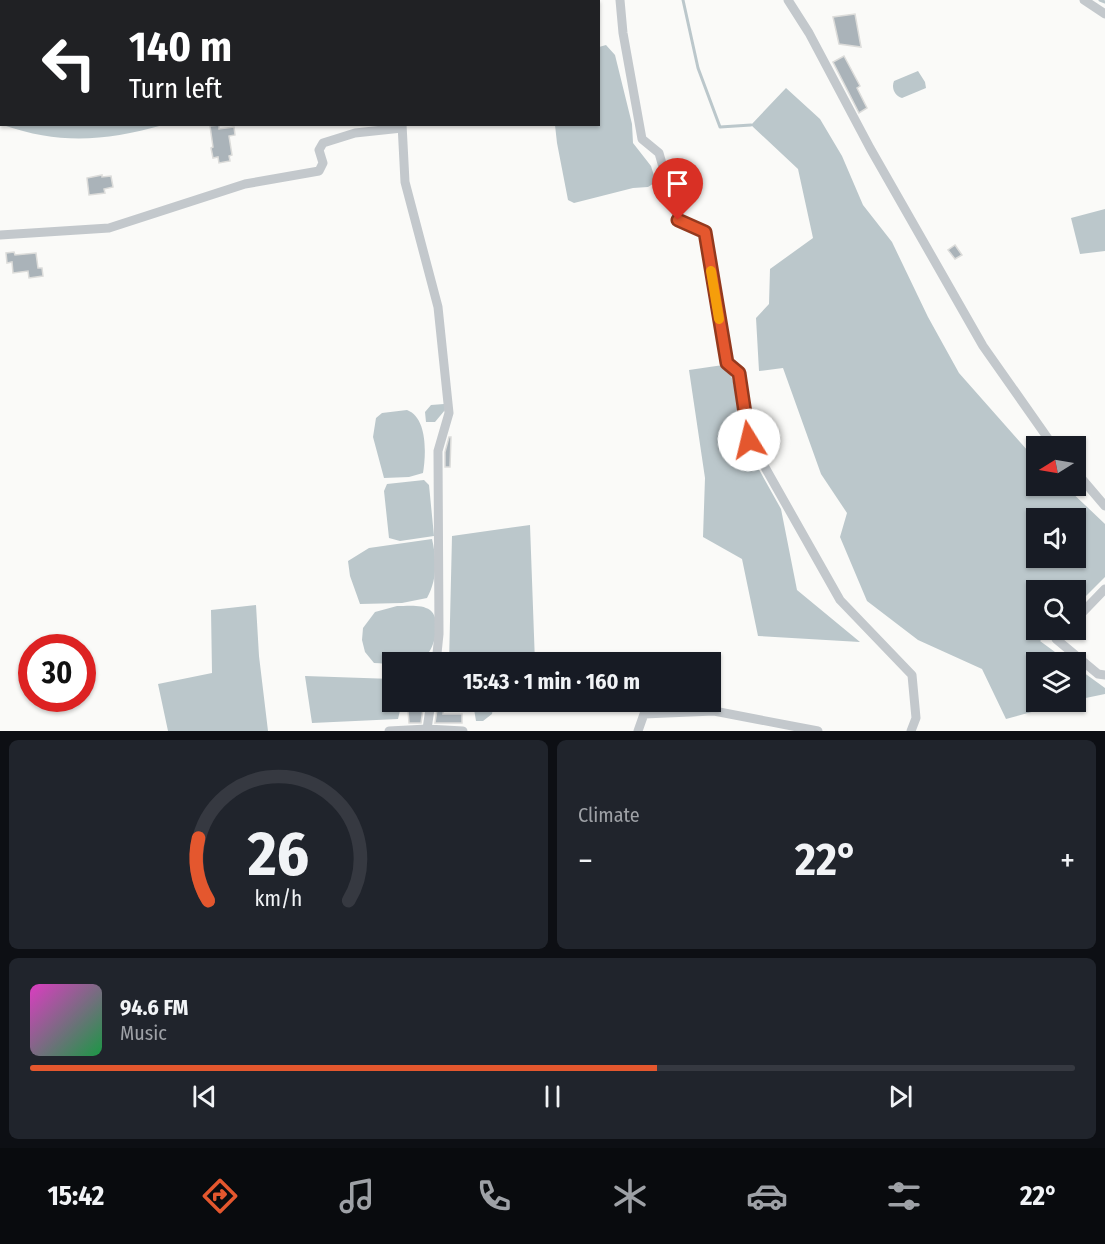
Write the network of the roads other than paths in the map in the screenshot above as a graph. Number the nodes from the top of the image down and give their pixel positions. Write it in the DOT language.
graph roads {
  1 [pos="620,0"];
  2 [pos="788,0"];
  3 [pos="1084,0"];
  4 [pos="1105,14"];
  5 [pos="402,126"];
  6 [pos="0,235"];
  7 [pos="1046,436"];
  8 [pos="1086,484"];
  9 [pos="1105,506"];
  10 [pos="1105,589"];
  11 [pos="1086,609"];
  12 [pos="1057,640"];
  13 [pos="437,652"];
  14 [pos="1105,675"];
  15 [pos="430,712"];
  16 [pos="427,729"];
  17 [pos="389,731"];
  18 [pos="463,731"];
  19 [pos="638,731"];
  20 [pos="818,731"];
  21 [pos="911,731"];
  1 -- 21 [label="street"];
  2 -- 7 [label="street"];
  3 -- 4 [label="street"];
  5 -- 6 [label="street"];
  5 -- 13 [label="street"];
  8 -- 9 [label="street"];
  10 -- 11 [label="street"];
  12 -- 14 [label="street"];
  15 -- 16 [label="street"];
  16 -- 17 [label="street"];
  16 -- 18 [label="street"];
  19 -- 20 [label="street"];
}
